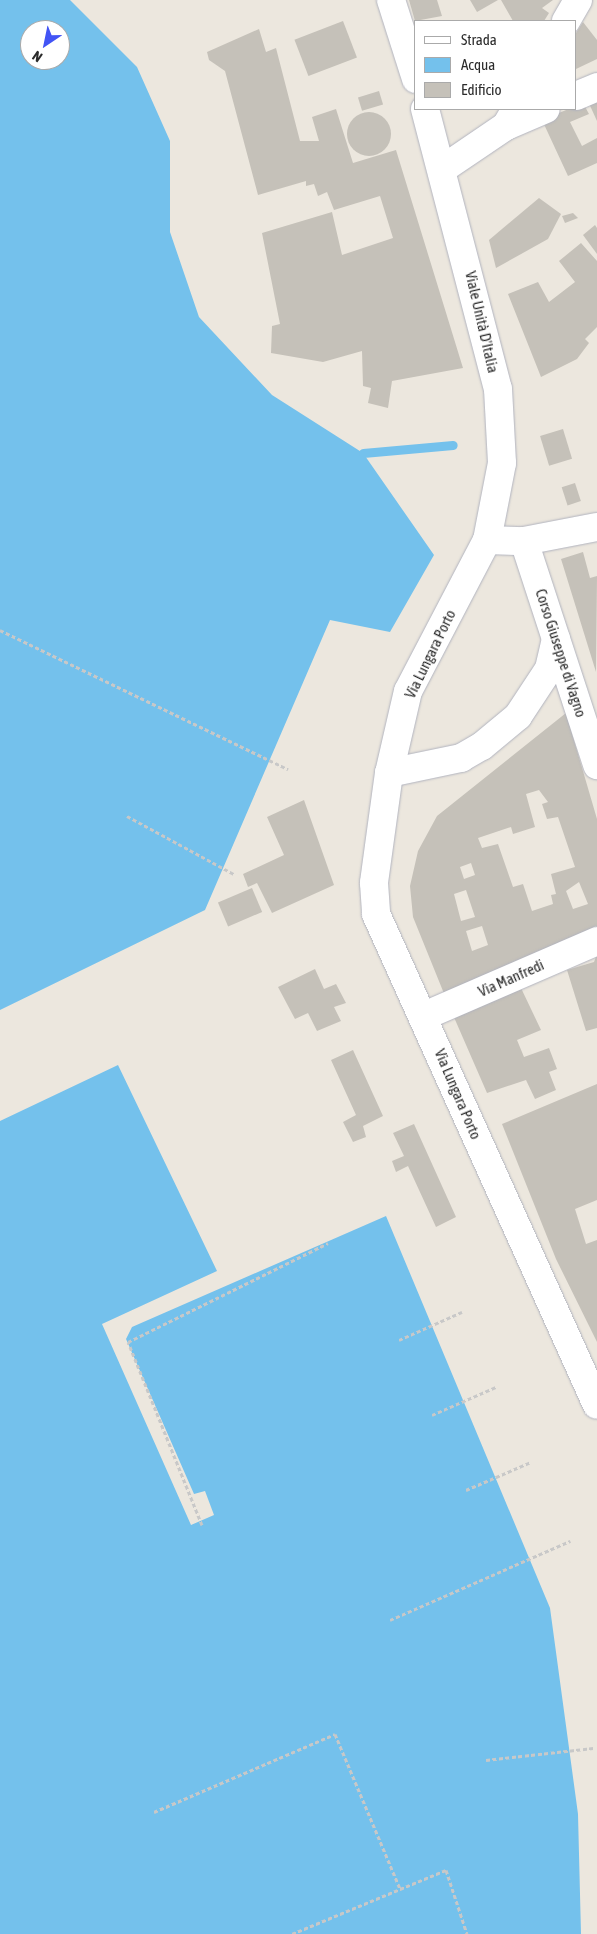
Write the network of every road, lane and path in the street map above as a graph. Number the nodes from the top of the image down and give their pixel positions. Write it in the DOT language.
graph roads {
  1 [pos="391,0"];
  2 [pos="578,0"];
  3 [pos="567,20"];
  4 [pos="414,73"];
  5 [pos="597,87"];
  6 [pos="577,96"];
  7 [pos="425,110"];
  8 [pos="542,110"];
  9 [pos="511,117"];
  10 [pos="444,168"];
  11 [pos="597,527"];
  12 [pos="488,540"];
  13 [pos="524,541"];
  14 [pos="0,630"];
  15 [pos="556,639"];
  16 [pos="597,765"];
  17 [pos="288,770"];
  18 [pos="389,773"];
  19 [pos="127,816"];
  20 [pos="234,874"];
  21 [pos="597,941"];
  22 [pos="424,1016"];
  23 [pos="328,1243"];
  24 [pos="462,1312"];
  25 [pos="398,1340"];
  26 [pos="496,1387"];
  27 [pos="597,1405"];
  28 [pos="432,1415"];
  29 [pos="530,1462"];
  30 [pos="466,1490"];
  31 [pos="202,1525"];
  32 [pos="570,1541"];
  33 [pos="390,1620"];
  34 [pos="593,1748"];
  35 [pos="486,1760"];
  36 [pos="154,1812"];
  37 [pos="400,1889"];
  38 [pos="292,1934"];
  39 [pos="467,1934"];
  1 -- 4 [label="street"];
  2 -- 3 [label="street"];
  5 -- 6 [label="street"];
  7 -- 10 [label="street, Viale Unità D'Italia"];
  8 -- 9 [label="street"];
  9 -- 10 [label="street"];
  10 -- 12 [label="street, Viale Unità D'Italia"];
  11 -- 13 [label="street"];
  12 -- 13 [label="street"];
  12 -- 18 [label="street, Via Lungara Porto"];
  13 -- 15 [label="street, Corso Giuseppe di Vagno"];
  14 -- 17 [label="path"];
  15 -- 16 [label="street, Corso Giuseppe di Vagno"];
  15 -- 18 [label="street"];
  18 -- 22 [label="street, Via Lungara Porto"];
  19 -- 20 [label="path"];
  21 -- 22 [label="street, Via Manfredi"];
  22 -- 27 [label="street, Via Lungara Porto"];
  23 -- 31 [label="path"];
  24 -- 25 [label="path"];
  26 -- 28 [label="path"];
  29 -- 30 [label="path"];
  32 -- 33 [label="path"];
  34 -- 35 [label="path"];
  36 -- 37 [label="path"];
  37 -- 38 [label="path"];
  37 -- 39 [label="path"];
}
